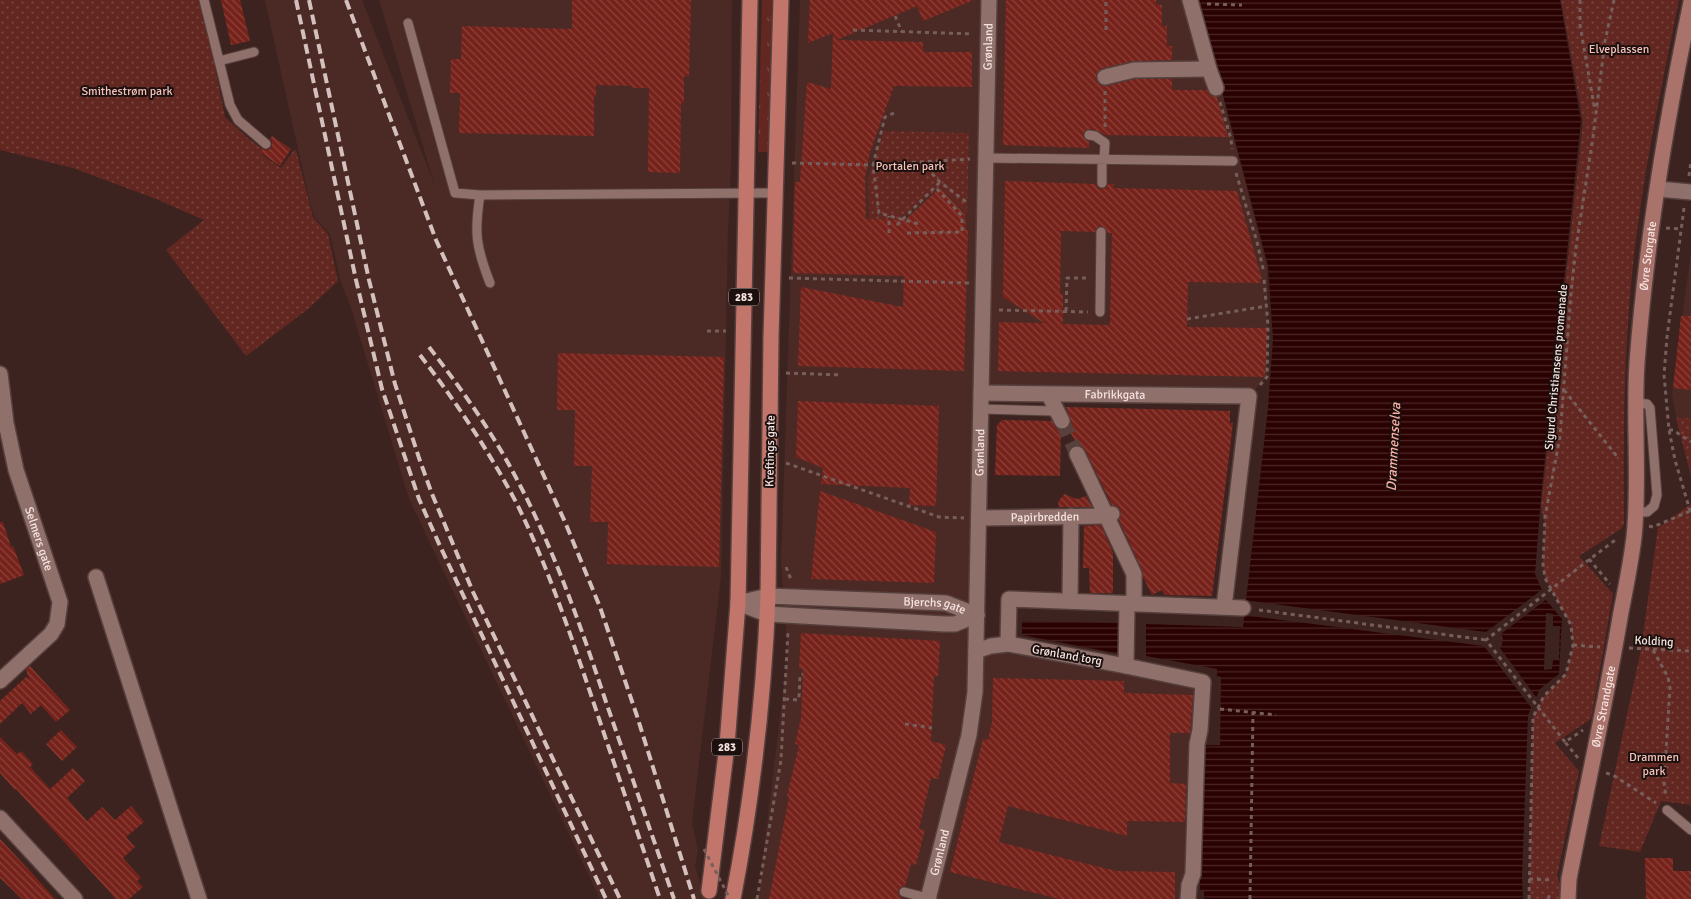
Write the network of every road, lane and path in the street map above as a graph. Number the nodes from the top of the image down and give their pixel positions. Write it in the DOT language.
graph roads {
  1 [pos="204,0"];
  2 [pos="750,0"];
  3 [pos="781,0"];
  4 [pos="989,0"];
  5 [pos="1106,0"];
  6 [pos="1580,0"];
  7 [pos="1614,0"];
  8 [pos="1194,2"];
  9 [pos="1691,2"];
  10 [pos="1242,4"];
  11 [pos="895,16"];
  12 [pos="408,22"];
  13 [pos="853,30"];
  14 [pos="1106,30"];
  15 [pos="902,32"];
  16 [pos="988,34"];
  17 [pos="254,52"];
  18 [pos="219,61"];
  19 [pos="1209,69"];
  20 [pos="1106,77"];
  21 [pos="1216,88"];
  22 [pos="894,113"];
  23 [pos="1596,117"];
  24 [pos="1089,136"];
  25 [pos="1105,143"];
  26 [pos="266,144"];
  27 [pos="986,158"];
  28 [pos="1103,159"];
  29 [pos="1233,160"];
  30 [pos="1691,161"];
  31 [pos="921,162"];
  32 [pos="792,163"];
  33 [pos="873,165"];
  34 [pos="940,182"];
  35 [pos="1102,183"];
  36 [pos="1690,186"];
  37 [pos="935,187"];
  38 [pos="1658,189"];
  39 [pos="746,193"];
  40 [pos="774,193"];
  41 [pos="480,195"];
  42 [pos="1684,208"];
  43 [pos="889,216"];
  44 [pos="985,216"];
  45 [pos="902,220"];
  46 [pos="897,224"];
  47 [pos="919,224"];
  48 [pos="1661,227"];
  49 [pos="1681,229"];
  50 [pos="1101,232"];
  51 [pos="889,233"];
  52 [pos="907,233"];
  53 [pos="1264,273"];
  54 [pos="790,278"];
  55 [pos="1101,278"];
  56 [pos="1264,278"];
  57 [pos="490,283"];
  58 [pos="984,284"];
  59 [pos="1267,306"];
  60 [pos="983,309"];
  61 [pos="1066,312"];
  62 [pos="1100,312"];
  63 [pos="1187,319"];
  64 [pos="707,331"];
  65 [pos="726,331"];
  66 [pos="786,373"];
  67 [pos="0,374"];
  68 [pos="842,375"];
  69 [pos="1564,389"];
  70 [pos="981,393"];
  71 [pos="1049,395"];
  72 [pos="1249,396"];
  73 [pos="1636,403"];
  74 [pos="981,409"];
  75 [pos="1057,416"];
  76 [pos="1669,430"];
  77 [pos="1691,442"];
  78 [pos="1077,454"];
  79 [pos="786,463"];
  80 [pos="1636,480"];
  81 [pos="1691,512"];
  82 [pos="1109,515"];
  83 [pos="1071,516"];
  84 [pos="979,518"];
  85 [pos="1635,519"];
  86 [pos="1588,560"];
  87 [pos="96,577"];
  88 [pos="768,596"];
  89 [pos="1624,600"];
  90 [pos="1070,601"];
  91 [pos="738,603"];
  92 [pos="1131,603"];
  93 [pos="1224,607"];
  94 [pos="1243,608"];
  95 [pos="767,614"];
  96 [pos="977,615"];
  97 [pos="789,626"];
  98 [pos="1486,640"];
  99 [pos="1008,644"];
  100 [pos="1574,645"];
  101 [pos="1594,646"];
  102 [pos="1616,648"];
  103 [pos="1653,650"];
  104 [pos="976,651"];
  105 [pos="1691,651"];
  106 [pos="1126,666"];
  107 [pos="803,674"];
  108 [pos="0,681"];
  109 [pos="785,699"];
  110 [pos="1220,709"];
  111 [pos="1253,712"];
  112 [pos="1276,715"];
  113 [pos="905,724"];
  114 [pos="932,728"];
  115 [pos="1565,742"];
  116 [pos="1592,770"];
  117 [pos="1667,810"];
  118 [pos="0,818"];
  119 [pos="1691,830"];
  120 [pos="704,849"];
  121 [pos="1529,879"];
  122 [pos="1557,880"];
  123 [pos="709,891"];
  124 [pos="904,892"];
  125 [pos="75,899"];
  126 [pos="199,899"];
  127 [pos="731,899"];
  128 [pos="757,899"];
  129 [pos="929,899"];
  130 [pos="1188,899"];
  131 [pos="1250,899"];
  132 [pos="1529,899"];
  133 [pos="1568,899"];
  1 -- 18 [label="lane"];
  2 -- 39 [label="main road, 283"];
  3 -- 40 [label="main road, Kreftings gate / 283"];
  4 -- 16 [label="street, Grønland"];
  5 -- 14 [label="path"];
  6 -- 23 [label="path"];
  7 -- 23 [label="path, Sigurd Christiansens promenade"];
  8 -- 10 [label="path"];
  8 -- 19 [label="street"];
  9 -- 38 [label="street, Øvre Storgate"];
  11 -- 15 [label="path"];
  12 -- 41 [label="lane"];
  13 -- 15 [label="path"];
  15 -- 16 [label="path"];
  16 -- 27 [label="street, Grønland"];
  17 -- 18 [label="lane"];
  18 -- 26 [label="lane"];
  19 -- 20 [label="street"];
  19 -- 21 [label="street"];
  20 -- 25 [label="path"];
  21 -- 29 [label="path"];
  22 -- 33 [label="path"];
  23 -- 69 [label="path, Sigurd Christiansens promenade"];
  24 -- 25 [label="lane"];
  25 -- 28 [label="lane"];
  27 -- 28 [label="lane"];
  27 -- 31 [label="path"];
  27 -- 44 [label="street, Grønland"];
  28 -- 29 [label="lane"];
  28 -- 35 [label="lane"];
  29 -- 53 [label="path"];
  30 -- 36 [label="path"];
  31 -- 33 [label="path"];
  31 -- 34 [label="path"];
  32 -- 33 [label="path"];
  33 -- 43 [label="path"];
  34 -- 37 [label="path"];
  34 -- 44 [label="path"];
  36 -- 38 [label="street"];
  37 -- 45 [label="path"];
  37 -- 52 [label="path"];
  38 -- 73 [label="street, Øvre Storgate"];
  39 -- 40 [label="lane"];
  39 -- 41 [label="lane"];
  39 -- 91 [label="main road, 283"];
  40 -- 88 [label="main road, Kreftings gate / 283"];
  41 -- 57 [label="lane"];
  42 -- 49 [label="path"];
  43 -- 45 [label="path"];
  43 -- 51 [label="path"];
  44 -- 58 [label="street, Grønland"];
  45 -- 46 [label="path"];
  45 -- 47 [label="path"];
  48 -- 49 [label="path"];
  49 -- 76 [label="path"];
  50 -- 55 [label="lane"];
  54 -- 58 [label="path"];
  55 -- 61 [label="path"];
  55 -- 62 [label="lane"];
  56 -- 59 [label="path"];
  58 -- 60 [label="street, Grønland"];
  59 -- 63 [label="path"];
  59 -- 72 [label="path"];
  60 -- 61 [label="path"];
  60 -- 70 [label="street, Grønland"];
  61 -- 62 [label="path"];
  64 -- 65 [label="path"];
  66 -- 68 [label="path"];
  67 -- 108 [label="street, Selmers gate"];
  69 -- 80 [label="path"];
  69 -- 100 [label="path, Sigurd Christiansens promenade"];
  70 -- 71 [label="street, Fabrikkgata"];
  70 -- 74 [label="street, Grønland"];
  71 -- 72 [label="street, Fabrikkgata"];
  71 -- 75 [label="street"];
  72 -- 93 [label="street"];
  73 -- 80 [label="street, Øvre Storgate"];
  73 -- 85 [label="lane"];
  74 -- 75 [label="lane"];
  74 -- 84 [label="street, Grønland"];
  76 -- 77 [label="path"];
  76 -- 81 [label="path"];
  78 -- 82 [label="street"];
  79 -- 84 [label="path"];
  80 -- 85 [label="street, Øvre Storgate"];
  81 -- 85 [label="path"];
  82 -- 83 [label="street, Papirbredden"];
  82 -- 92 [label="street"];
  83 -- 84 [label="street, Papirbredden"];
  83 -- 90 [label="street"];
  84 -- 96 [label="street, Grønland"];
  85 -- 86 [label="path"];
  85 -- 89 [label="street, Øvre Strandgate"];
  86 -- 89 [label="path"];
  86 -- 98 [label="path, bridge"];
  87 -- 126 [label="street"];
  88 -- 91 [label="street, Bjerchs gate"];
  88 -- 95 [label="main road, Kreftings gate / 283"];
  88 -- 96 [label="street, Bjerchs gate"];
  89 -- 102 [label="street, Øvre Strandgate"];
  90 -- 92 [label="street"];
  90 -- 99 [label="street"];
  91 -- 95 [label="street, Bjerchs gate"];
  91 -- 123 [label="main road, 283"];
  92 -- 93 [label="street"];
  92 -- 106 [label="street"];
  93 -- 94 [label="street"];
  94 -- 98 [label="path"];
  95 -- 96 [label="street, Bjerchs gate"];
  95 -- 127 [label="main road, Kreftings gate / 283"];
  96 -- 104 [label="street, Grønland"];
  97 -- 109 [label="path"];
  98 -- 115 [label="path, bridge"];
  99 -- 104 [label="street, Grønland torg"];
  99 -- 106 [label="street, Grønland torg"];
  100 -- 101 [label="path"];
  100 -- 121 [label="path, Sigurd Christiansens promenade"];
  102 -- 103 [label="path, Kolding"];
  102 -- 116 [label="street, Øvre Strandgate"];
  103 -- 105 [label="path, Kolding"];
  103 -- 117 [label="path"];
  104 -- 129 [label="street, Grønland"];
  106 -- 130 [label="street, Grønland torg"];
  107 -- 109 [label="path"];
  109 -- 128 [label="path"];
  110 -- 111 [label="path"];
  111 -- 112 [label="path"];
  111 -- 131 [label="path"];
  113 -- 114 [label="path"];
  116 -- 117 [label="path"];
  116 -- 133 [label="street, Øvre Strandgate"];
  117 -- 119 [label="lane"];
  118 -- 125 [label="street"];
  120 -- 127 [label="path, bridge"];
  121 -- 122 [label="path"];
  121 -- 132 [label="path, Sigurd Christiansens promenade"];
  124 -- 129 [label="lane"];
}
